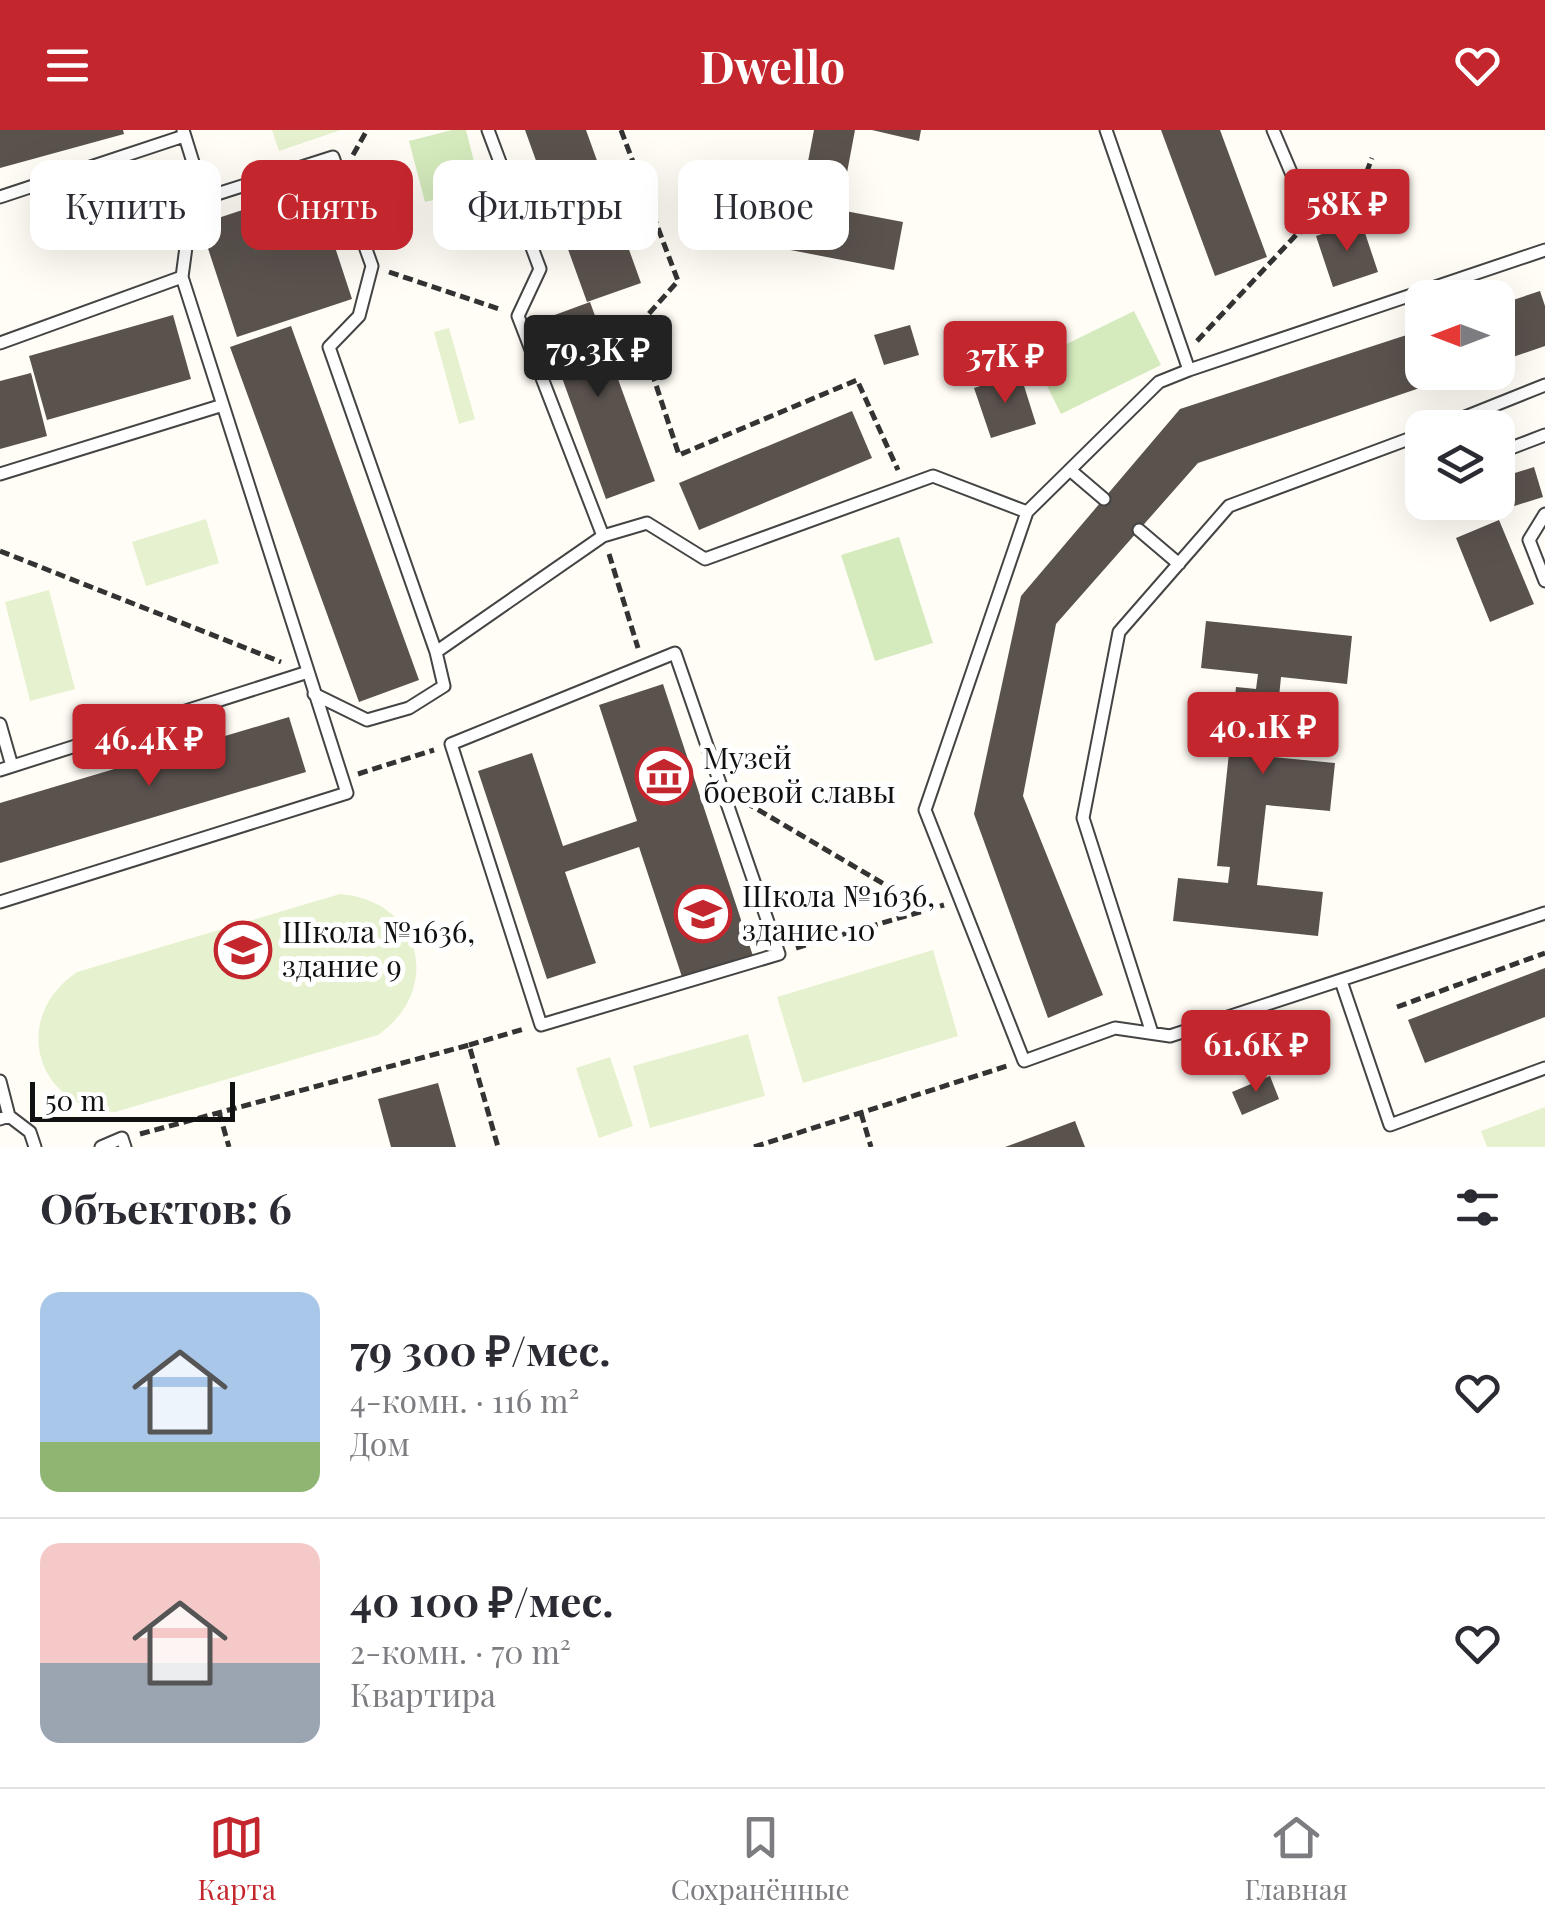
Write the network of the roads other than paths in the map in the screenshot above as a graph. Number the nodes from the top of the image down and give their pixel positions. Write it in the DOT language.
graph roads {
  1 [pos="488,130"];
  2 [pos="1106,130"];
  3 [pos="1274,130"];
  4 [pos="184,133"];
  5 [pos="192,160"];
  6 [pos="221,193"];
  7 [pos="0,197"];
  8 [pos="1355,204"];
  9 [pos="186,250"];
  10 [pos="1545,250"];
  11 [pos="182,277"];
  12 [pos="0,343"];
  13 [pos="1189,370"];
  14 [pos="1545,385"];
  15 [pos="222,404"];
  16 [pos="1486,410"];
  17 [pos="1545,435"];
  18 [pos="1405,440"];
  19 [pos="1515,446"];
  20 [pos="1070,470"];
  21 [pos="0,474"];
  22 [pos="1104,499"];
  23 [pos="1027,512"];
  24 [pos="1545,514"];
  25 [pos="1139,530"];
  26 [pos="603,536"];
  27 [pos="1179,564"];
  28 [pos="1545,581"];
  29 [pos="436,652"];
  30 [pos="308,672"];
  31 [pos="314,694"];
  32 [pos="0,724"];
  33 [pos="6,768"];
  34 [pos="0,902"];
  35 [pos="1545,913"];
  36 [pos="779,954"];
  37 [pos="1341,981"];
  38 [pos="1152,1033"];
  39 [pos="1545,1068"];
  40 [pos="0,1080"];
  41 [pos="4,1117"];
  42 [pos="124,1143"];
  43 [pos="35,1147"];
  44 [pos="101,1147"];
  1 -- 26 [label="lane"];
  2 -- 13 [label="lane"];
  3 -- 8 [label="lane"];
  4 -- 5 [label="lane"];
  4 -- 7 [label="lane"];
  6 -- 29 [label="lane"];
  9 -- 11 [label="lane"];
  10 -- 13 [label="lane"];
  11 -- 12 [label="lane"];
  11 -- 15 [label="lane"];
  13 -- 20 [label="lane"];
  14 -- 16 [label="lane"];
  15 -- 21 [label="lane"];
  15 -- 30 [label="lane"];
  17 -- 19 [label="lane"];
  18 -- 27 [label="lane"];
  20 -- 22 [label="lane"];
  20 -- 23 [label="lane"];
  23 -- 26 [label="lane"];
  23 -- 38 [label="lane"];
  24 -- 28 [label="lane"];
  25 -- 27 [label="lane"];
  26 -- 29 [label="lane"];
  27 -- 38 [label="lane"];
  29 -- 31 [label="lane"];
  30 -- 31 [label="lane"];
  30 -- 33 [label="lane"];
  31 -- 34 [label="lane"];
  32 -- 33 [label="lane"];
  35 -- 37 [label="lane"];
  36 -- 36 [label="lane"];
  37 -- 38 [label="lane"];
  37 -- 39 [label="lane"];
  40 -- 41 [label="lane"];
  41 -- 43 [label="lane"];
  42 -- 44 [label="lane"];
}
